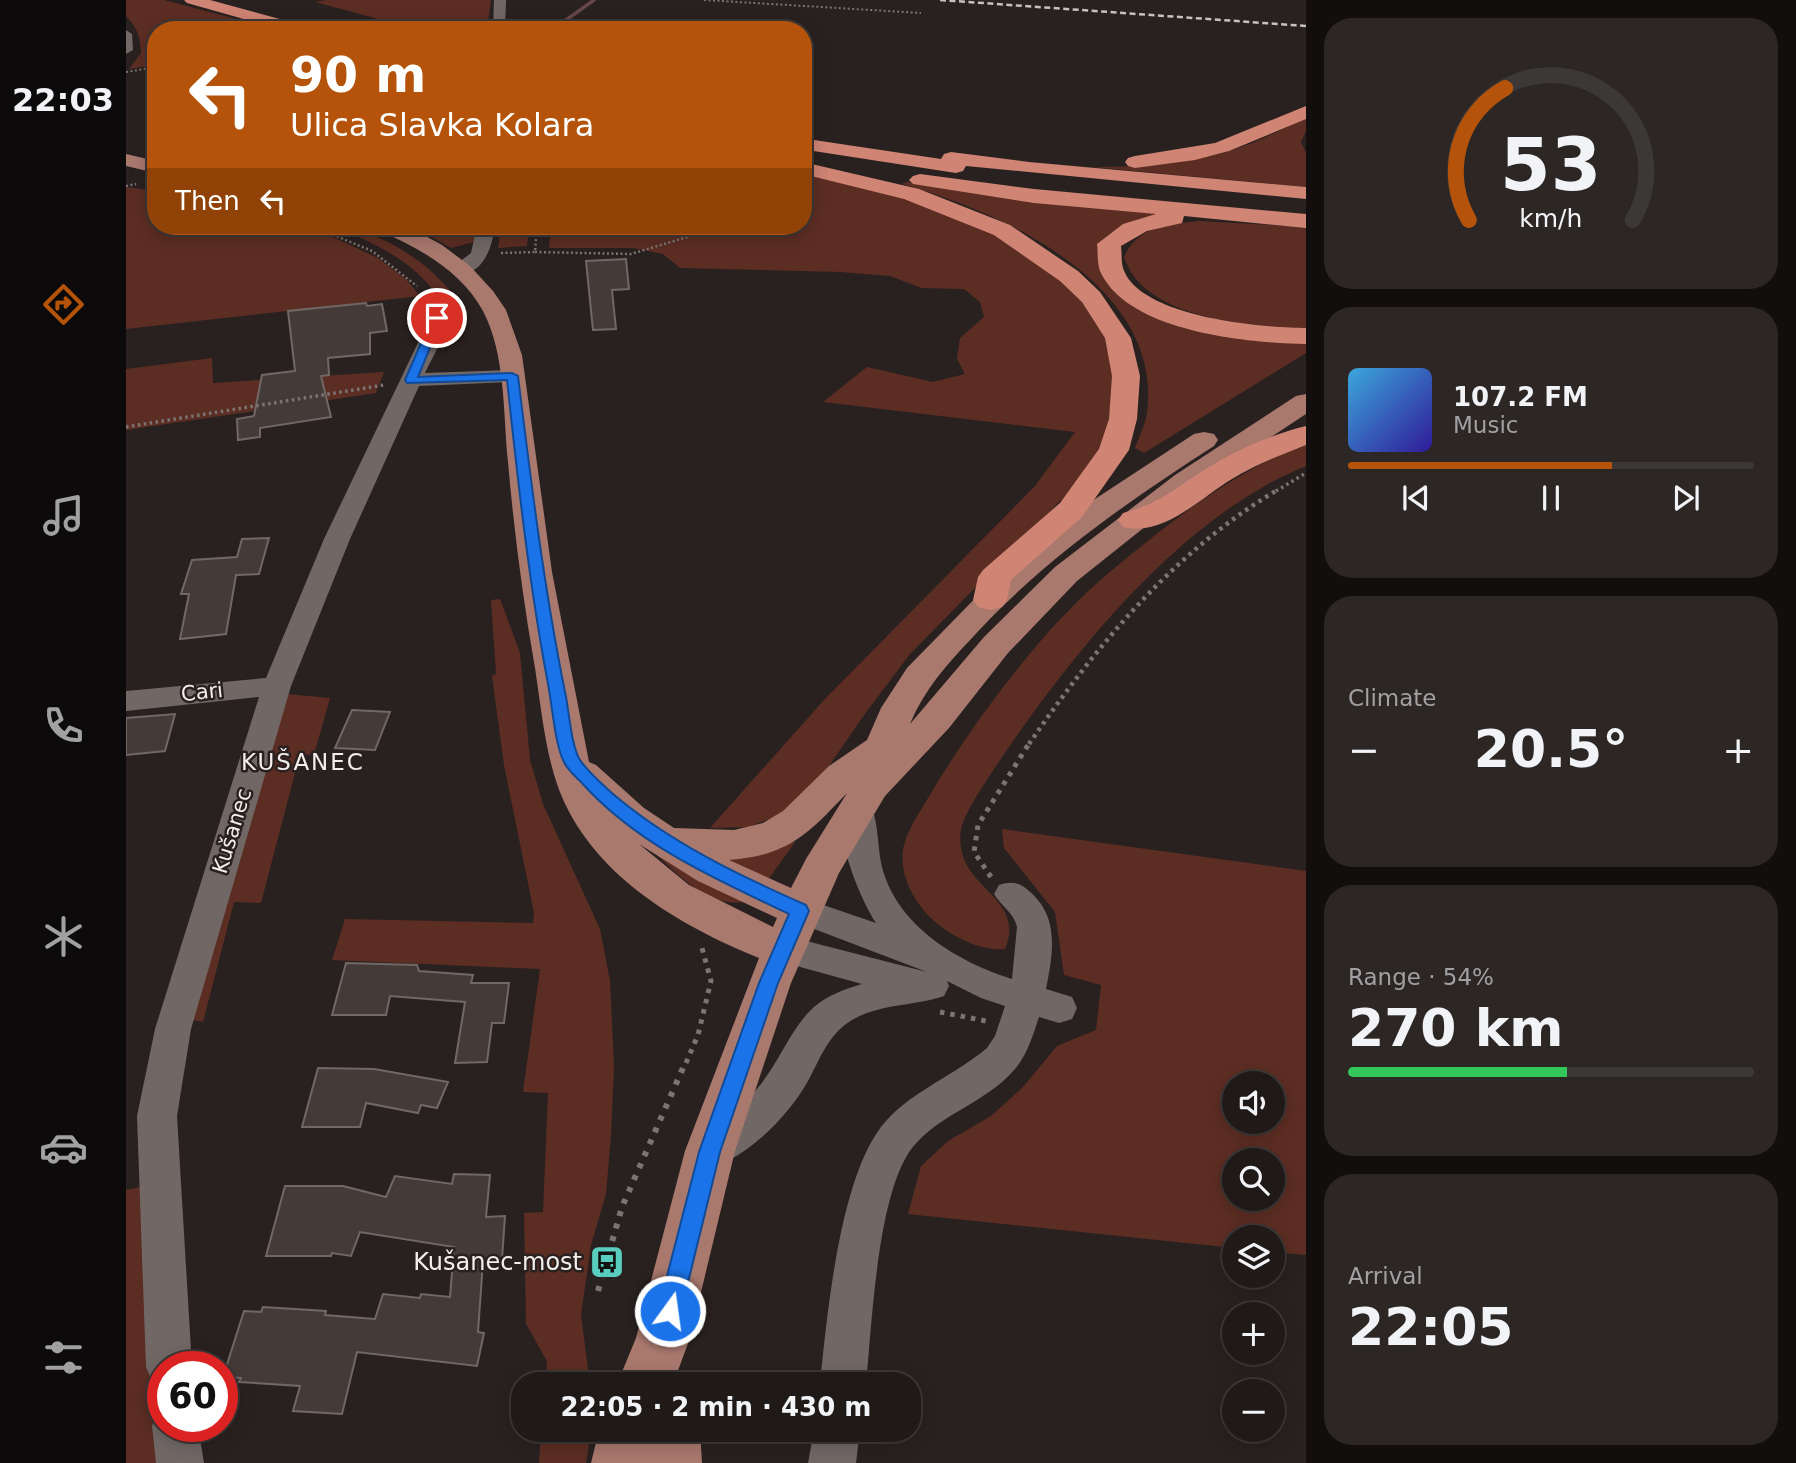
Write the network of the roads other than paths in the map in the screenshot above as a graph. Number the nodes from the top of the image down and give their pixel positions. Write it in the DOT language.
graph roads {
  1 [pos="191,0"];
  2 [pos="228,0"];
  3 [pos="500,0"];
  4 [pos="269,21"];
  5 [pos="306,21"];
  6 [pos="499,21"];
  7 [pos="126,34"];
  8 [pos="126,50"];
  9 [pos="1306,112"];
  10 [pos="812,137"];
  11 [pos="846,142"];
  12 [pos="812,145"];
  13 [pos="812,156"];
  14 [pos="126,160"];
  15 [pos="147,165"];
  16 [pos="812,167"];
  17 [pos="812,168"];
  18 [pos="1306,193"];
  19 [pos="1306,201"];
  20 [pos="1306,212"];
  21 [pos="1306,223"];
  22 [pos="406,235"];
  23 [pos="485,235"];
  24 [pos="459,269"];
  25 [pos="428,299"];
  26 [pos="1306,337"];
  27 [pos="1306,374"];
  28 [pos="512,376"];
  29 [pos="411,380"];
  30 [pos="1306,402"];
  31 [pos="1306,435"];
  32 [pos="1134,520"];
  33 [pos="990,600"];
  34 [pos="277,685"];
  35 [pos="126,701"];
  36 [pos="881,748"];
  37 [pos="571,760"];
  38 [pos="864,796"];
  39 [pos="667,843"];
  40 [pos="1011,894"];
  41 [pos="792,930"];
  42 [pos="930,984"];
  43 [pos="1024,1007"];
  44 [pos="710,1152"];
  45 [pos="168,1351"];
  46 [pos="659,1369"];
  47 [pos="845,1372"];
  48 [pos="177,1442"];
  49 [pos="625,1442"];
  50 [pos="672,1442"];
  51 [pos="835,1442"];
  52 [pos="180,1463"];
  53 [pos="620,1463"];
  54 [pos="673,1463"];
  55 [pos="832,1463"];
  1 -- 4 [label="highway"];
  2 -- 5 [label="highway"];
  3 -- 6 [label="street"];
  7 -- 8 [label="street"];
  9 -- 11 [label="highway"];
  10 -- 11 [label="highway"];
  11 -- 18 [label="highway"];
  12 -- 19 [label="highway"];
  13 -- 20 [label="highway"];
  14 -- 15 [label="main road"];
  16 -- 21 [label="highway"];
  17 -- 33 [label="highway"];
  21 -- 26 [label="highway"];
  22 -- 24 [label="main road"];
  23 -- 24 [label="street"];
  24 -- 28 [label="main road"];
  25 -- 29 [label="street, Kušanec"];
  27 -- 33 [label="main road"];
  28 -- 29 [label="street"];
  28 -- 37 [label="main road"];
  29 -- 34 [label="street, Kušanec"];
  30 -- 32 [label="main road"];
  31 -- 32 [label="highway"];
  32 -- 38 [label="main road"];
  33 -- 36 [label="main road"];
  34 -- 35 [label="street, Cari"];
  34 -- 45 [label="street, Kušanec"];
  36 -- 38 [label="main road"];
  36 -- 39 [label="main road"];
  37 -- 39 [label="main road"];
  37 -- 41 [label="main road"];
  38 -- 41 [label="main road"];
  38 -- 42 [label="street"];
  39 -- 41 [label="main road"];
  40 -- 43 [label="street"];
  41 -- 42 [label="street"];
  41 -- 44 [label="main road"];
  42 -- 43 [label="street"];
  42 -- 44 [label="street"];
  43 -- 47 [label="street"];
  44 -- 46 [label="main road"];
  48 -- 52 [label="street"];
  49 -- 53 [label="main road"];
  50 -- 54 [label="main road"];
  51 -- 55 [label="street"];
}
